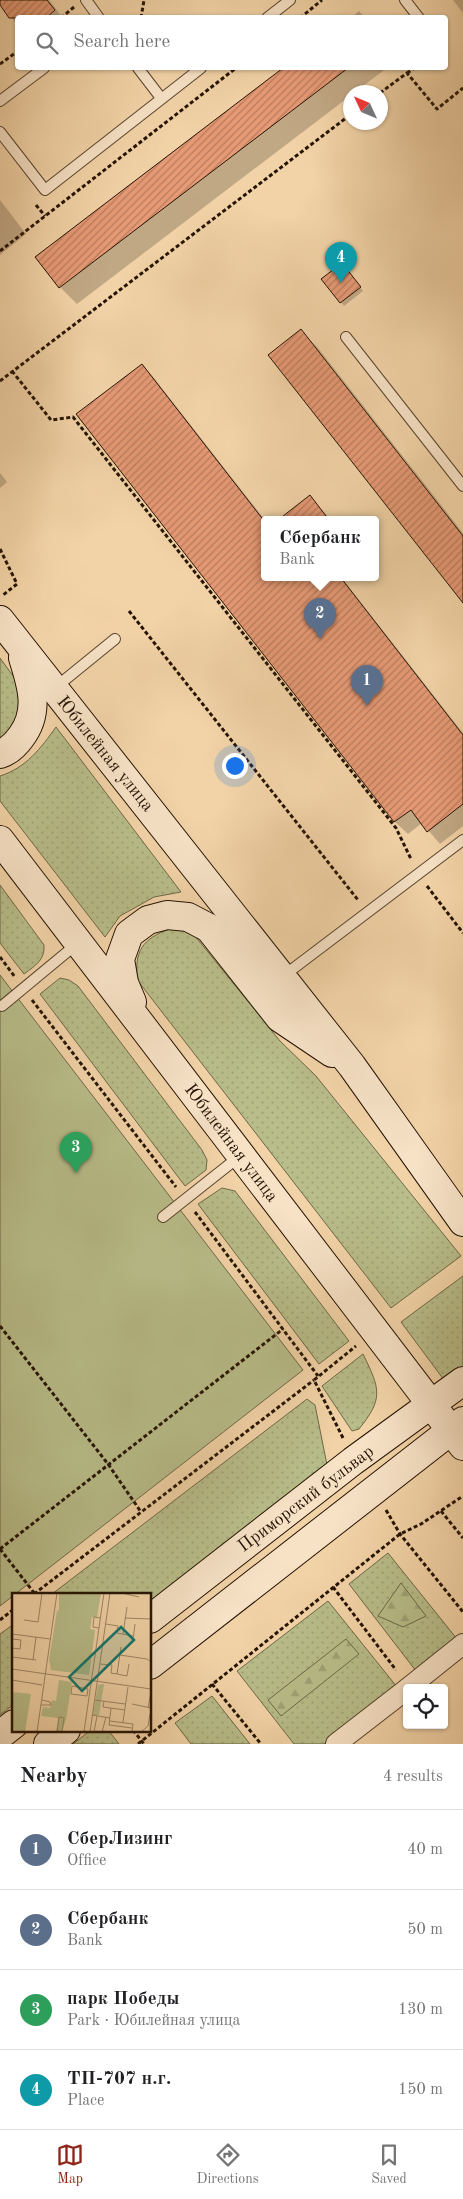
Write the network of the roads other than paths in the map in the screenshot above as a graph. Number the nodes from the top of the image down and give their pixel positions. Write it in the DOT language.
graph roads {
  1 [pos="86,0"];
  2 [pos="290,0"];
  3 [pos="405,0"];
  4 [pos="97,15"];
  5 [pos="271,15"];
  6 [pos="417,15"];
  7 [pos="41,70"];
  8 [pos="140,70"];
  9 [pos="199,70"];
  10 [pos="161,98"];
  11 [pos="0,102"];
  12 [pos="0,132"];
  13 [pos="346,337"];
  14 [pos="463,485"];
  15 [pos="0,620"];
  16 [pos="115,639"];
  17 [pos="19,646"];
  18 [pos="53,689"];
  19 [pos="0,754"];
  20 [pos="0,840"];
  21 [pos="463,840"];
  22 [pos="79,942"];
  23 [pos="282,977"];
  24 [pos="2,1006"];
  25 [pos="143,1027"];
  26 [pos="352,1066"];
  27 [pos="240,1156"];
  28 [pos="163,1217"];
  29 [pos="463,1222"];
  30 [pos="463,1381"];
  31 [pos="431,1406"];
  32 [pos="459,1433"];
  33 [pos="151,1618"];
  34 [pos="463,1644"];
  35 [pos="151,1664"];
  36 [pos="413,1684"];
  37 [pos="403,1692"];
  38 [pos="12,1726"];
  39 [pos="63,1732"];
  40 [pos="0,1735"];
  41 [pos="48,1744"];
  42 [pos="336,1744"];
  1 -- 4 [label="lane"];
  2 -- 5 [label="lane"];
  3 -- 6 [label="lane"];
  7 -- 11 [label="lane"];
  8 -- 10 [label="lane"];
  9 -- 10 [label="lane"];
  10 -- 12 [label="lane"];
  13 -- 14 [label="lane"];
  15 -- 17 [label="main road, Юбилейная улица"];
  16 -- 18 [label="lane"];
  17 -- 18 [label="main road, Юбилейная улица"];
  17 -- 19 [label="main road"];
  18 -- 23 [label="main road, Юбилейная улица"];
  20 -- 22 [label="main road, Юбилейная улица"];
  21 -- 23 [label="lane"];
  22 -- 24 [label="lane"];
  22 -- 25 [label="main road, Юбилейная улица"];
  23 -- 26 [label="main road, Юбилейная улица"];
  25 -- 26 [label="main road"];
  25 -- 27 [label="main road, Юбилейная улица"];
  26 -- 29 [label="main road, Юбилейная улица"];
  27 -- 28 [label="lane"];
  27 -- 31 [label="main road, Юбилейная улица"];
  30 -- 31 [label="main road, Приморский бульвар"];
  31 -- 32 [label="main road, Юбилейная улица"];
  31 -- 33 [label="main road, Приморский бульвар"];
  32 -- 35 [label="main road"];
  34 -- 36 [label="street"];
  37 -- 42 [label="street"];
  38 -- 40 [label="main road"];
  39 -- 41 [label="main road"];
}
